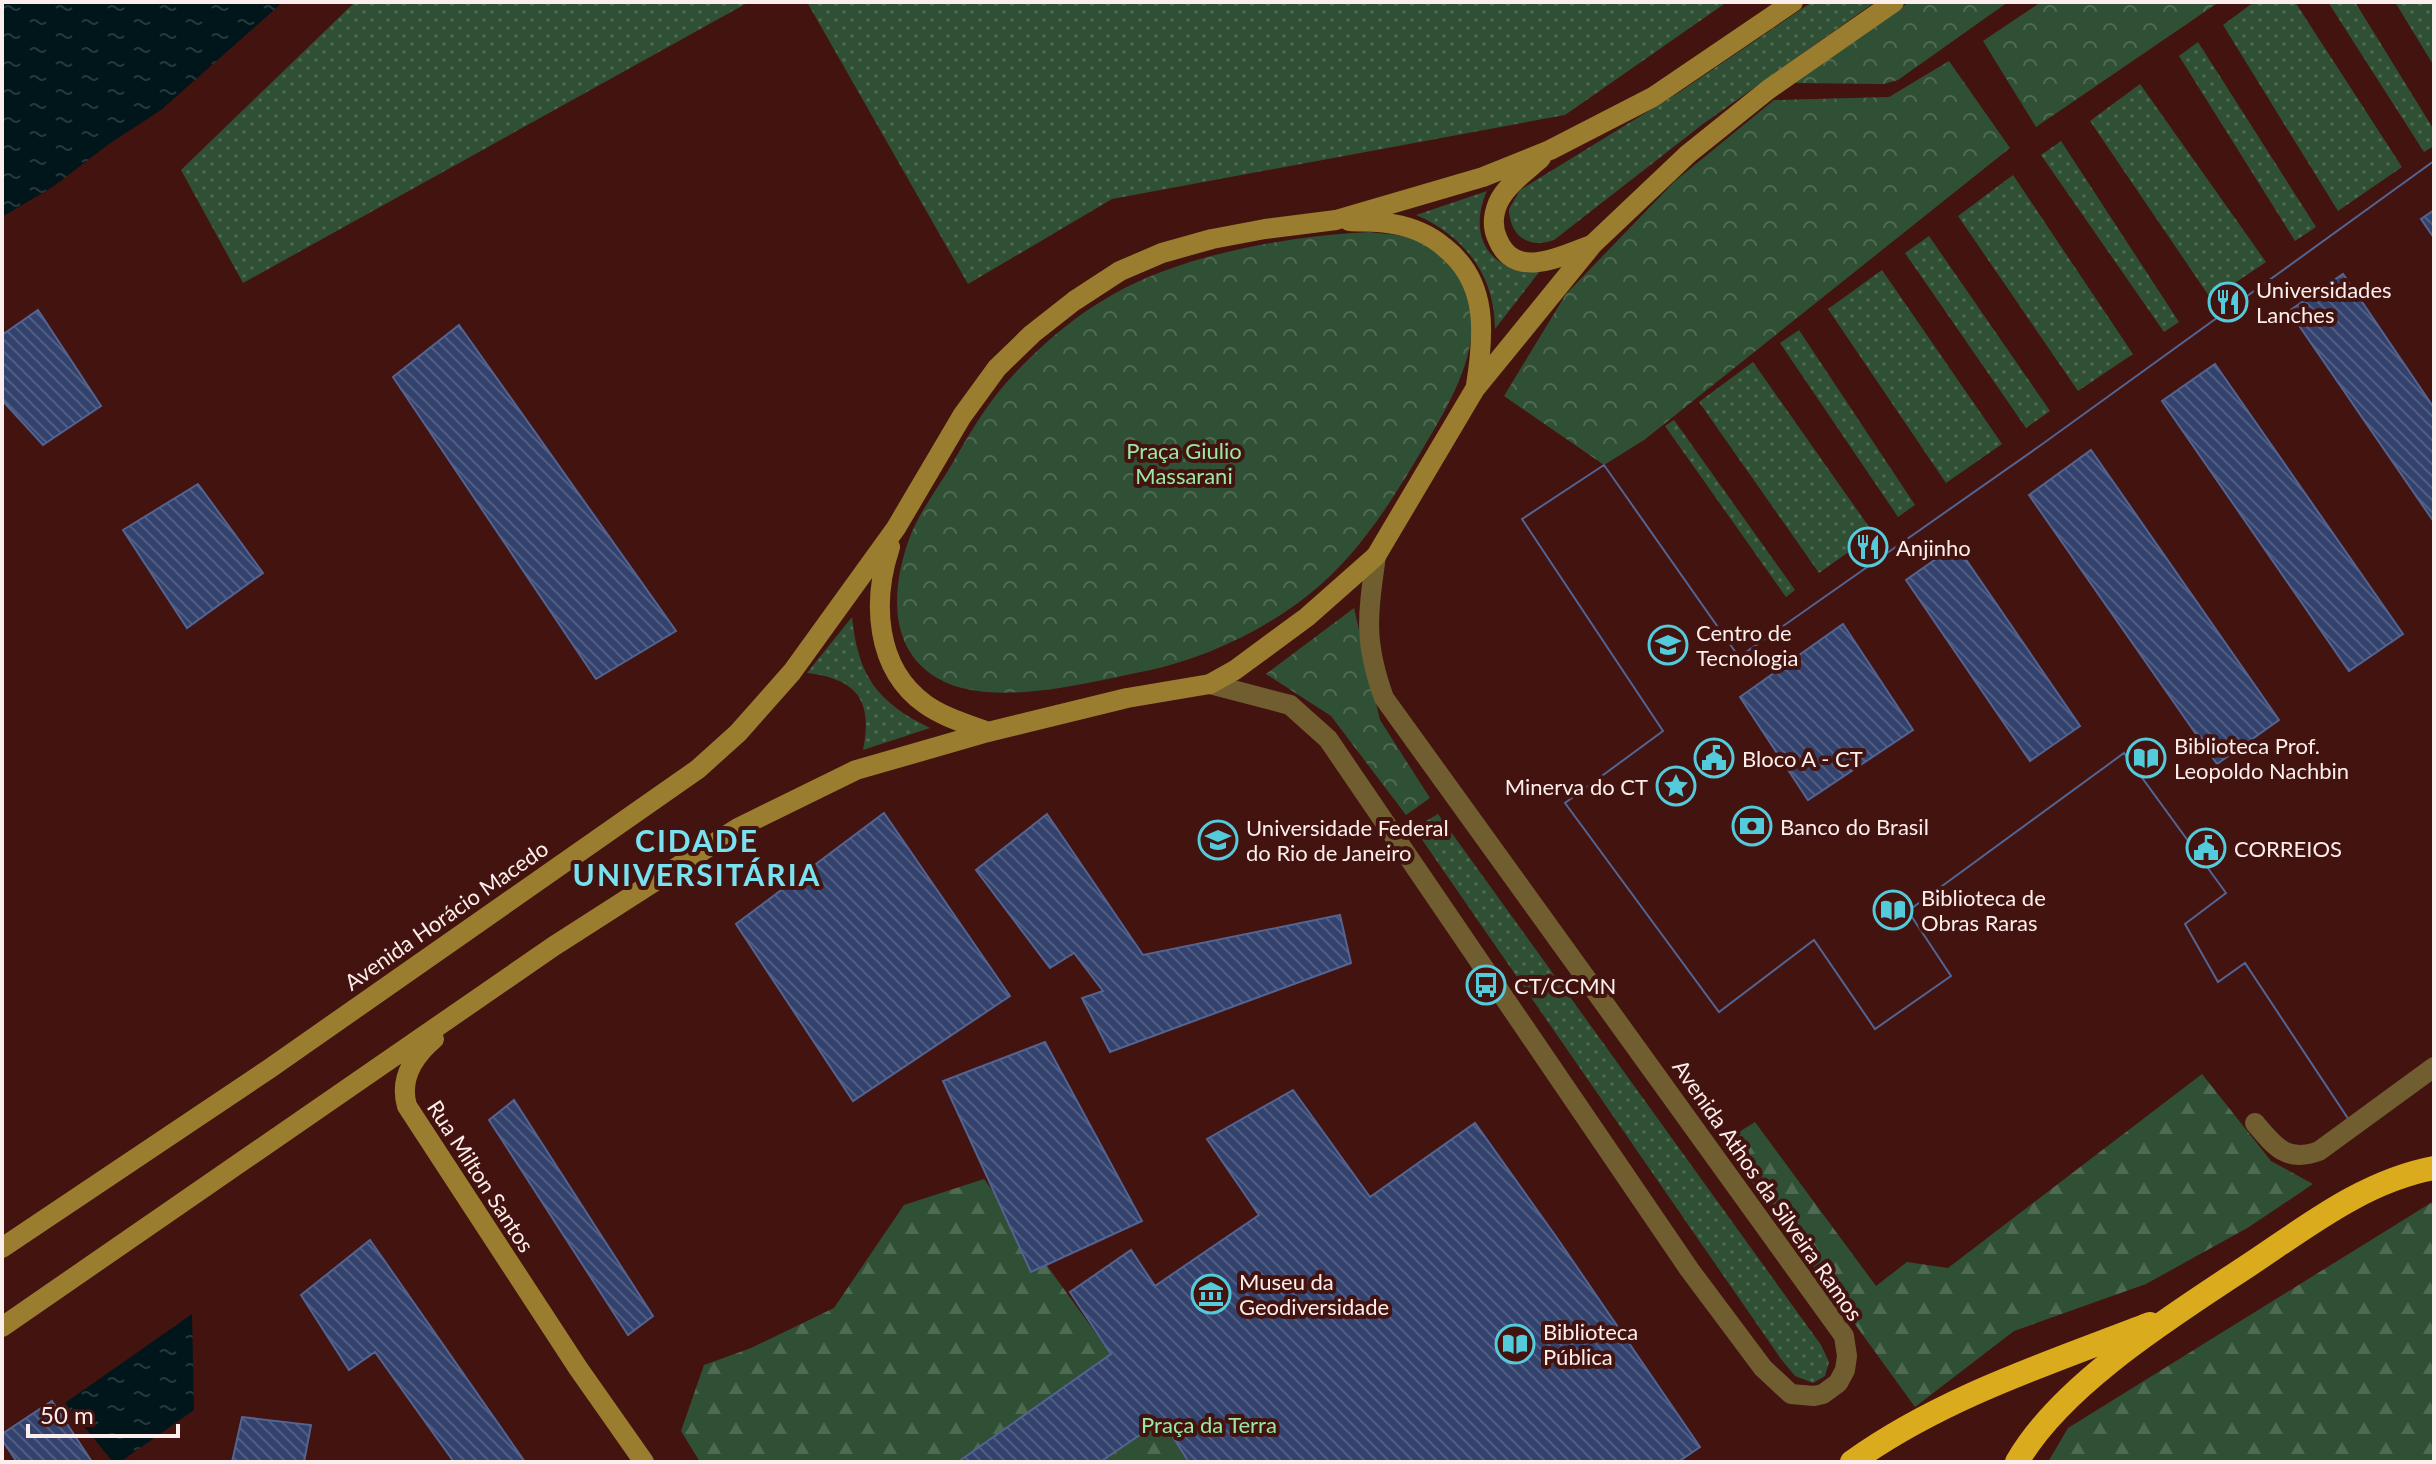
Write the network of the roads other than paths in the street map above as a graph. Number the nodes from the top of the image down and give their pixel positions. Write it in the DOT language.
graph roads {
  1 [pos="1793,2"];
  2 [pos="1894,2"];
  3 [pos="1550,150"];
  4 [pos="1336,220"];
  5 [pos="1593,244"];
  6 [pos="1475,389"];
  7 [pos="896,528"];
  8 [pos="1376,556"];
  9 [pos="1210,684"];
  10 [pos="988,732"];
  11 [pos="554,946"];
  12 [pos="2434,1067"];
  13 [pos="2255,1123"];
  14 [pos="2434,1168"];
  15 [pos="2,1248"];
  16 [pos="2175,1314"];
  17 [pos="2,1327"];
  18 [pos="644,1462"];
  19 [pos="1852,1462"];
  20 [pos="2017,1462"];
  1 -- 3 [label="street"];
  2 -- 5 [label="street"];
  3 -- 4 [label="street"];
  3 -- 5 [label="street"];
  4 -- 6 [label="street"];
  4 -- 7 [label="street"];
  5 -- 6 [label="street"];
  6 -- 8 [label="street"];
  7 -- 10 [label="street"];
  7 -- 15 [label="street, Avenida Horácio Macedo"];
  8 -- 9 [label="street"];
  8 -- 9 [label="street, Avenida Athos da Silveira Ramos"];
  9 -- 10 [label="street"];
  10 -- 11 [label="street"];
  11 -- 17 [label="street"];
  11 -- 18 [label="street, Rua Milton Santos"];
  12 -- 13 [label="street"];
  14 -- 16 [label="highway"];
  16 -- 19 [label="highway"];
  16 -- 20 [label="highway"];
}
